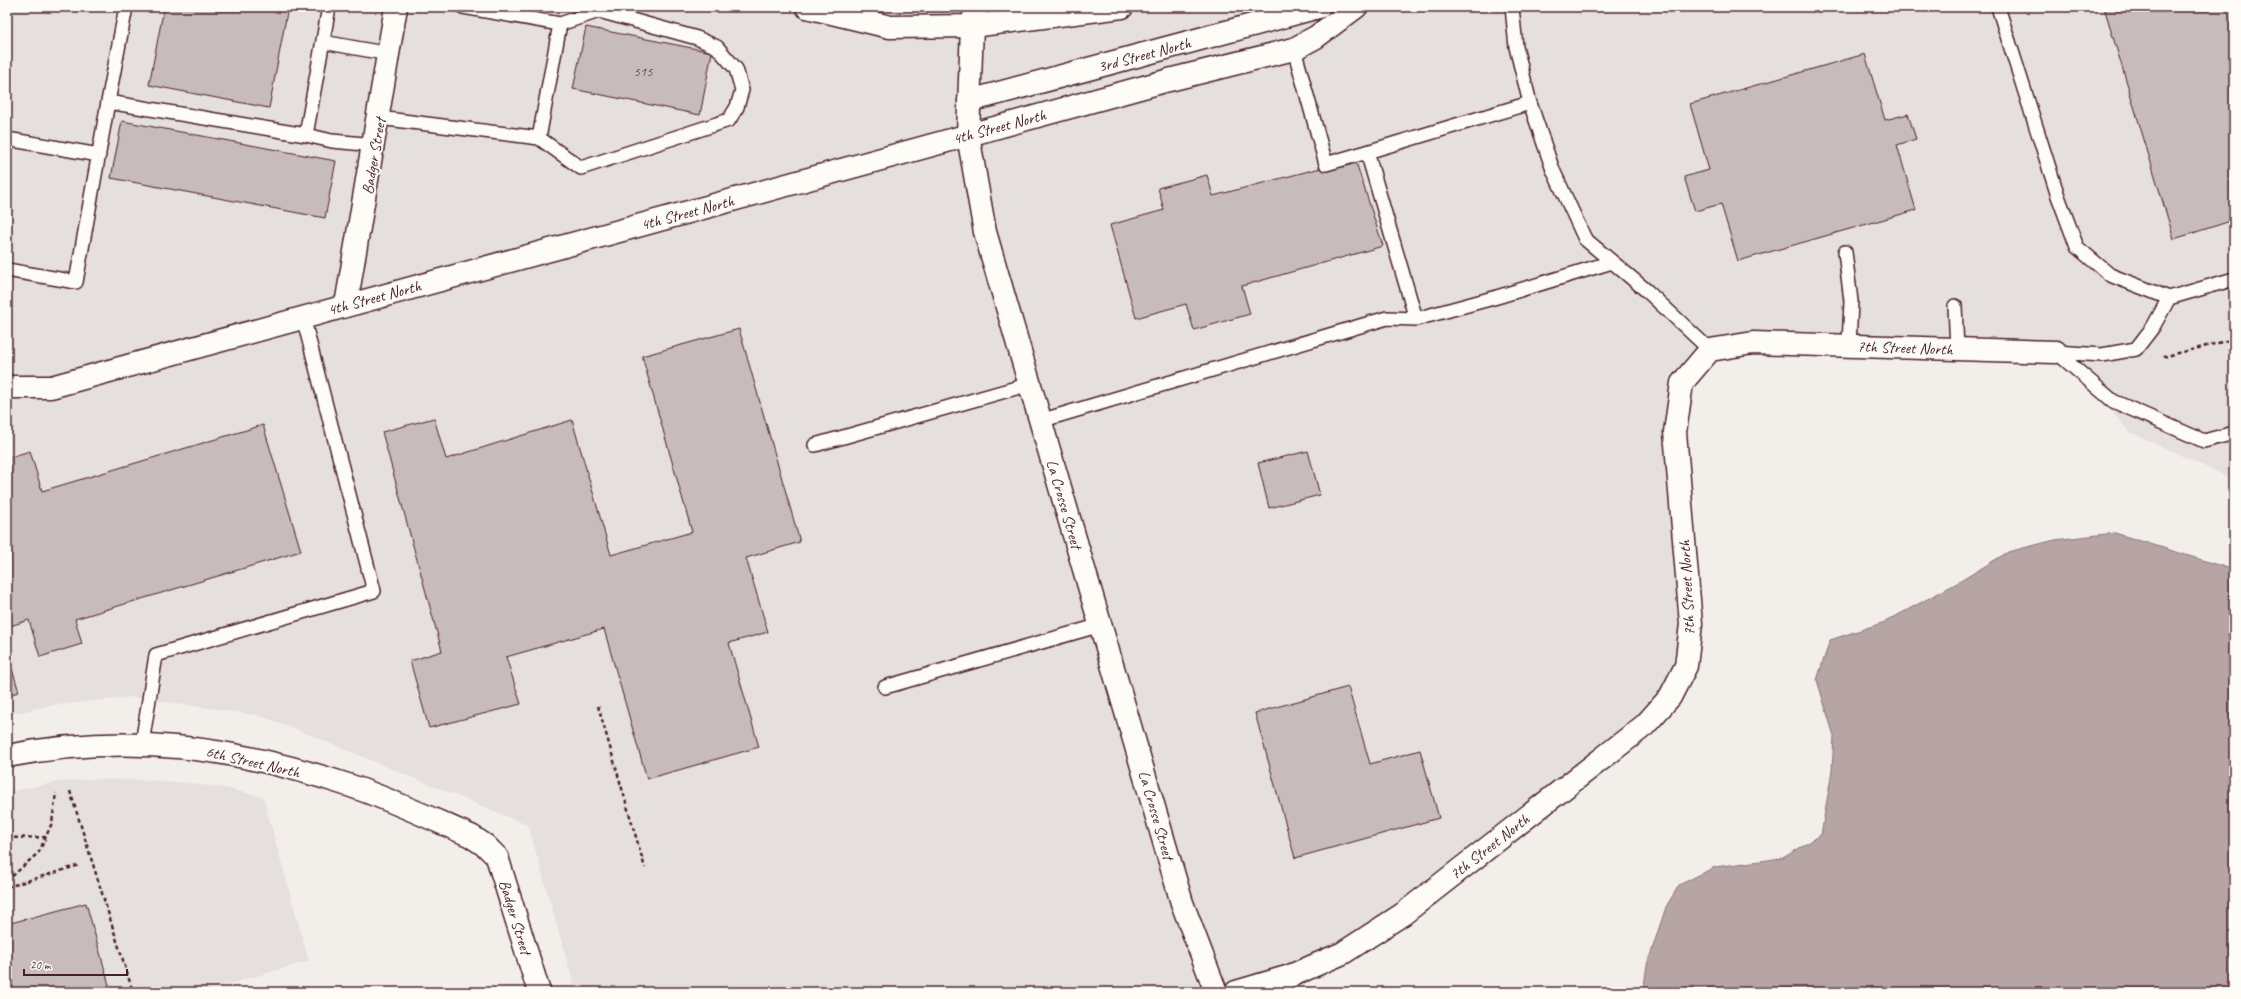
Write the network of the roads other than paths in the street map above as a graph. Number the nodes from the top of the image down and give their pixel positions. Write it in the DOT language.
graph roads {
  1 [pos="126,7"];
  2 [pos="329,7"];
  3 [pos="396,7"];
  4 [pos="462,7"];
  5 [pos="807,7"];
  6 [pos="1122,7"];
  7 [pos="1319,7"];
  8 [pos="1356,7"];
  9 [pos="1512,7"];
  10 [pos="1998,7"];
  11 [pos="974,17"];
  12 [pos="560,24"];
  13 [pos="323,42"];
  14 [pos="1294,49"];
  15 [pos="389,54"];
  16 [pos="969,101"];
  17 [pos="108,102"];
  18 [pos="1530,104"];
  19 [pos="379,118"];
  20 [pos="306,135"];
  21 [pos="968,135"];
  22 [pos="539,138"];
  23 [pos="7,139"];
  24 [pos="375,145"];
  25 [pos="1367,152"];
  26 [pos="99,155"];
  27 [pos="1845,252"];
  28 [pos="1612,262"];
  29 [pos="7,270"];
  30 [pos="2234,279"];
  31 [pos="2169,298"];
  32 [pos="346,305"];
  33 [pos="1956,306"];
  34 [pos="303,317"];
  35 [pos="1416,319"];
  36 [pos="1850,346"];
  37 [pos="1957,349"];
  38 [pos="1710,350"];
  39 [pos="2056,352"];
  40 [pos="1030,384"];
  41 [pos="7,387"];
  42 [pos="1040,421"];
  43 [pos="2234,433"];
  44 [pos="815,445"];
  45 [pos="1101,625"];
  46 [pos="885,687"];
  47 [pos="142,744"];
  48 [pos="7,756"];
  49 [pos="486,846"];
  50 [pos="539,992"];
  51 [pos="1216,992"];
  52 [pos="1236,992"];
  1 -- 17 [label="lane"];
  2 -- 13 [label="lane"];
  3 -- 15 [label="main road, Badger Street"];
  4 -- 12 [label="lane"];
  5 -- 11 [label="main road"];
  6 -- 11 [label="main road"];
  7 -- 16 [label="main road, 3rd Street North"];
  8 -- 14 [label="main road, 4th Street North"];
  9 -- 18 [label="lane"];
  10 -- 31 [label="lane"];
  11 -- 16 [label="main road, La Crosse Street"];
  12 -- 22 [label="lane"];
  12 -- 22 [label="lane"];
  13 -- 15 [label="lane"];
  13 -- 20 [label="lane"];
  14 -- 21 [label="main road, 4th Street North"];
  14 -- 25 [label="lane"];
  15 -- 19 [label="main road, Badger Street"];
  16 -- 21 [label="main road, La Crosse Street"];
  17 -- 20 [label="lane"];
  17 -- 26 [label="lane"];
  18 -- 25 [label="lane"];
  18 -- 28 [label="lane"];
  19 -- 22 [label="lane"];
  19 -- 24 [label="main road, Badger Street"];
  20 -- 24 [label="lane"];
  21 -- 32 [label="main road, 4th Street North"];
  21 -- 40 [label="main road, La Crosse Street"];
  23 -- 26 [label="lane"];
  24 -- 32 [label="main road, Badger Street"];
  25 -- 35 [label="lane"];
  26 -- 29 [label="lane"];
  27 -- 36 [label="lane"];
  28 -- 35 [label="lane"];
  28 -- 38 [label="lane"];
  30 -- 31 [label="lane"];
  31 -- 39 [label="lane"];
  32 -- 34 [label="main road, 4th Street North"];
  33 -- 37 [label="lane"];
  34 -- 41 [label="main road, 4th Street North"];
  34 -- 47 [label="lane"];
  35 -- 42 [label="lane"];
  36 -- 37 [label="main road, 7th Street North"];
  36 -- 38 [label="main road, 7th Street North"];
  37 -- 39 [label="main road, 7th Street North"];
  38 -- 52 [label="main road, 7th Street North"];
  39 -- 43 [label="lane"];
  40 -- 42 [label="main road, La Crosse Street"];
  40 -- 44 [label="lane"];
  42 -- 45 [label="main road, La Crosse Street"];
  45 -- 46 [label="lane"];
  45 -- 51 [label="main road, La Crosse Street"];
  47 -- 48 [label="main road, 6th Street North"];
  47 -- 49 [label="main road, 6th Street North"];
  49 -- 50 [label="main road, Badger Street"];
}
